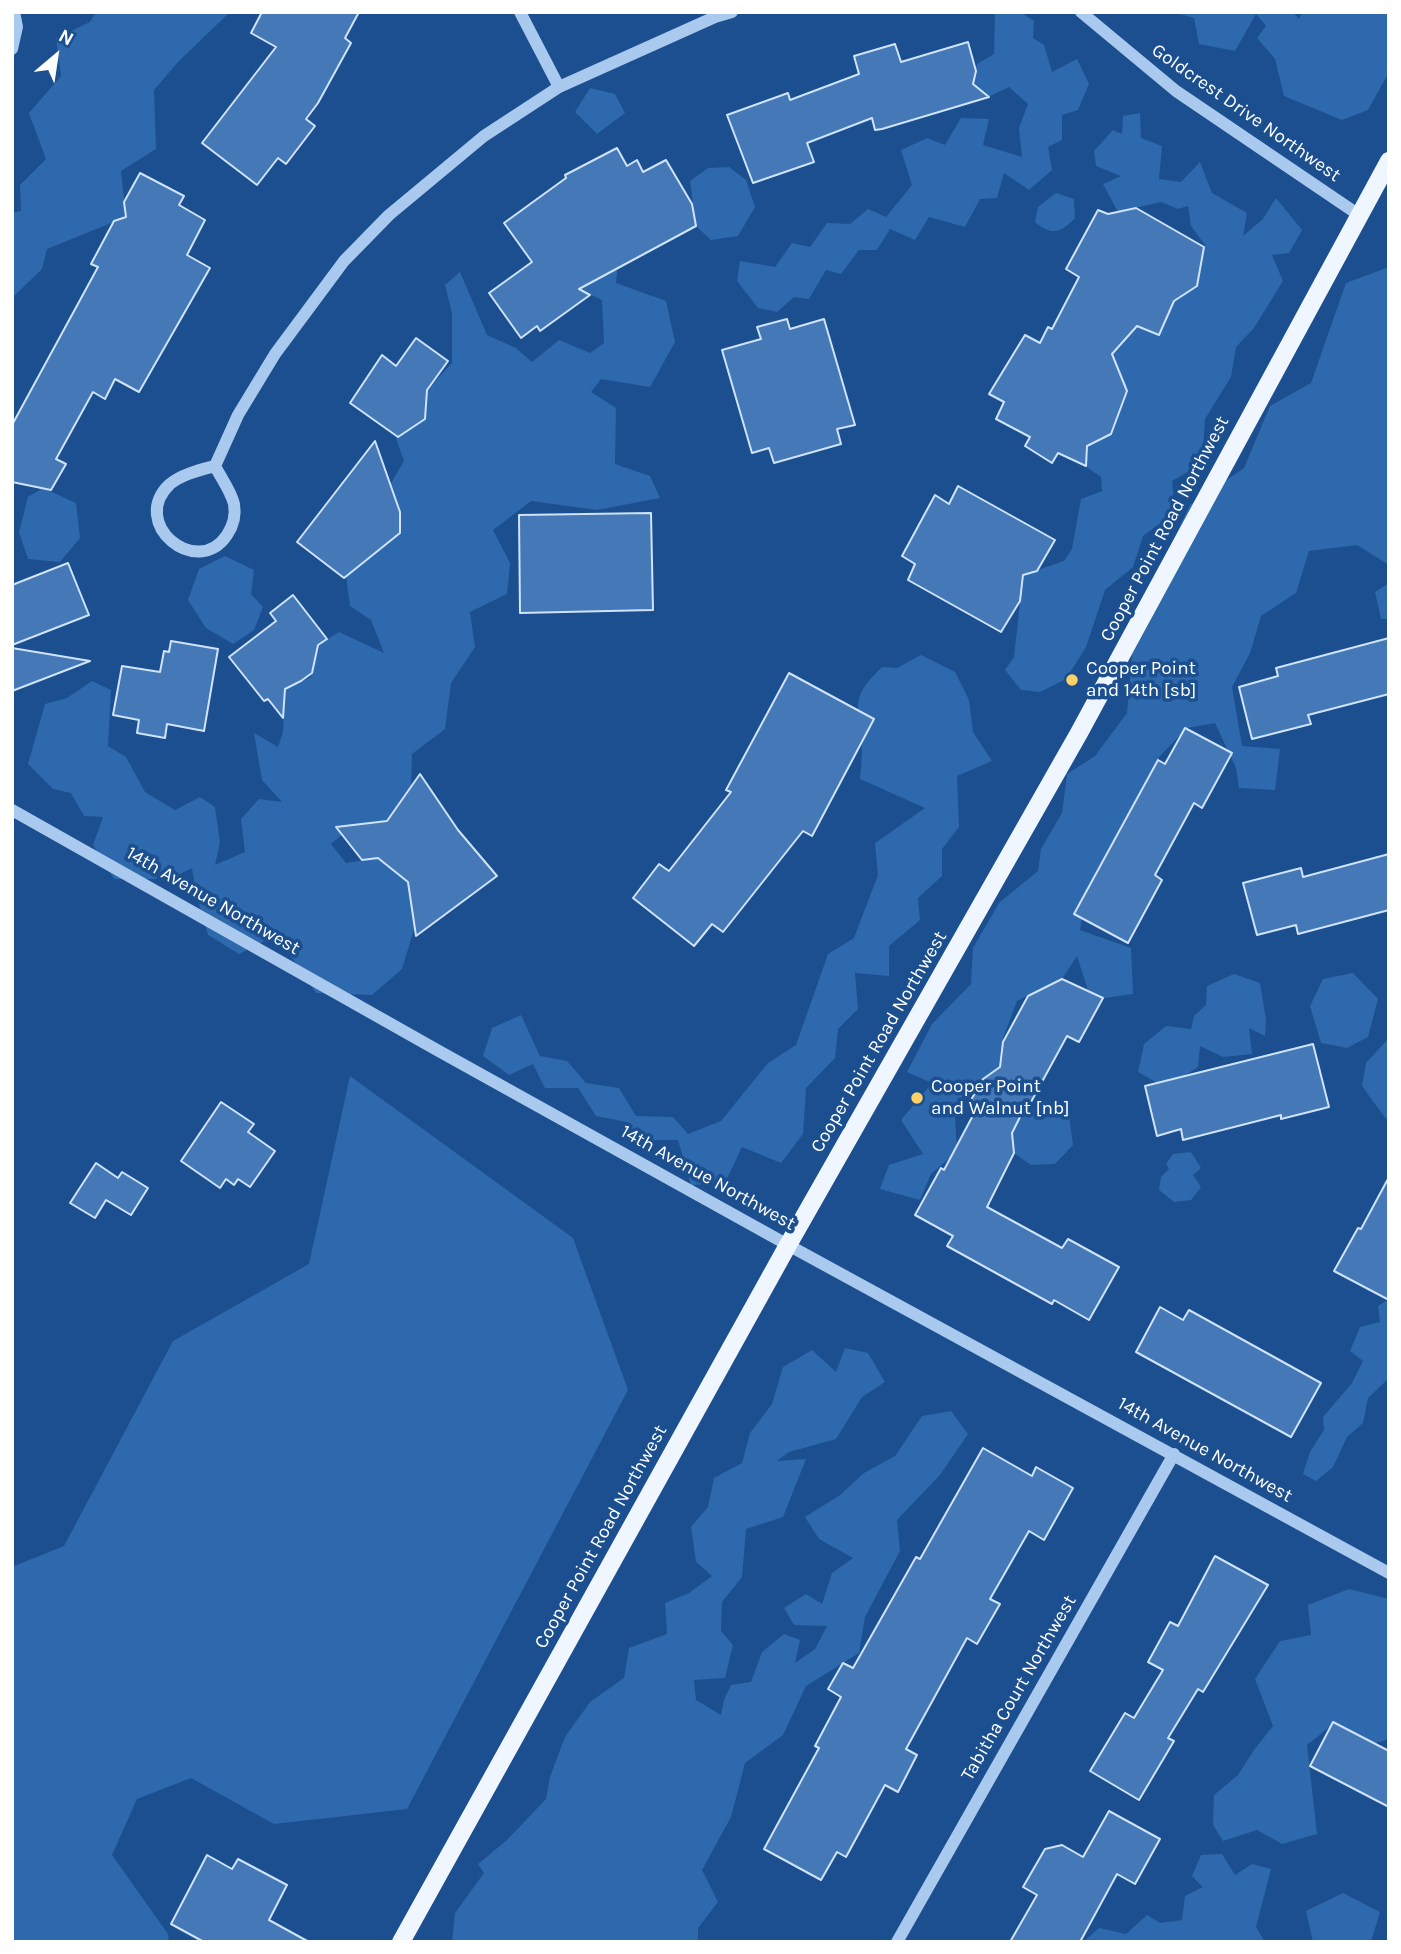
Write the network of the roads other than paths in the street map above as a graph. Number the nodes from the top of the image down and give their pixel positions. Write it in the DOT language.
graph roads {
  1 [pos="13,12"];
  2 [pos="520,12"];
  3 [pos="732,12"];
  4 [pos="1081,12"];
  5 [pos="12,49"];
  6 [pos="559,87"];
  7 [pos="1389,161"];
  8 [pos="1359,215"];
  9 [pos="215,466"];
  10 [pos="12,810"];
  11 [pos="788,1245"];
  12 [pos="1174,1454"];
  13 [pos="1389,1573"];
  14 [pos="401,1942"];
  15 [pos="897,1942"];
  1 -- 5 [label="street"];
  2 -- 6 [label="street"];
  3 -- 6 [label="street"];
  4 -- 8 [label="street, Goldcrest Drive Northwest"];
  6 -- 9 [label="street"];
  7 -- 8 [label="main road, Cooper Point Road Northwest"];
  8 -- 11 [label="main road, Cooper Point Road Northwest"];
  9 -- 9 [label="street"];
  10 -- 11 [label="street, 14th Avenue Northwest"];
  11 -- 12 [label="street, 14th Avenue Northwest"];
  11 -- 14 [label="main road, Cooper Point Road Northwest"];
  12 -- 13 [label="street, 14th Avenue Northwest"];
  12 -- 15 [label="street, Tabitha Court Northwest"];
}
